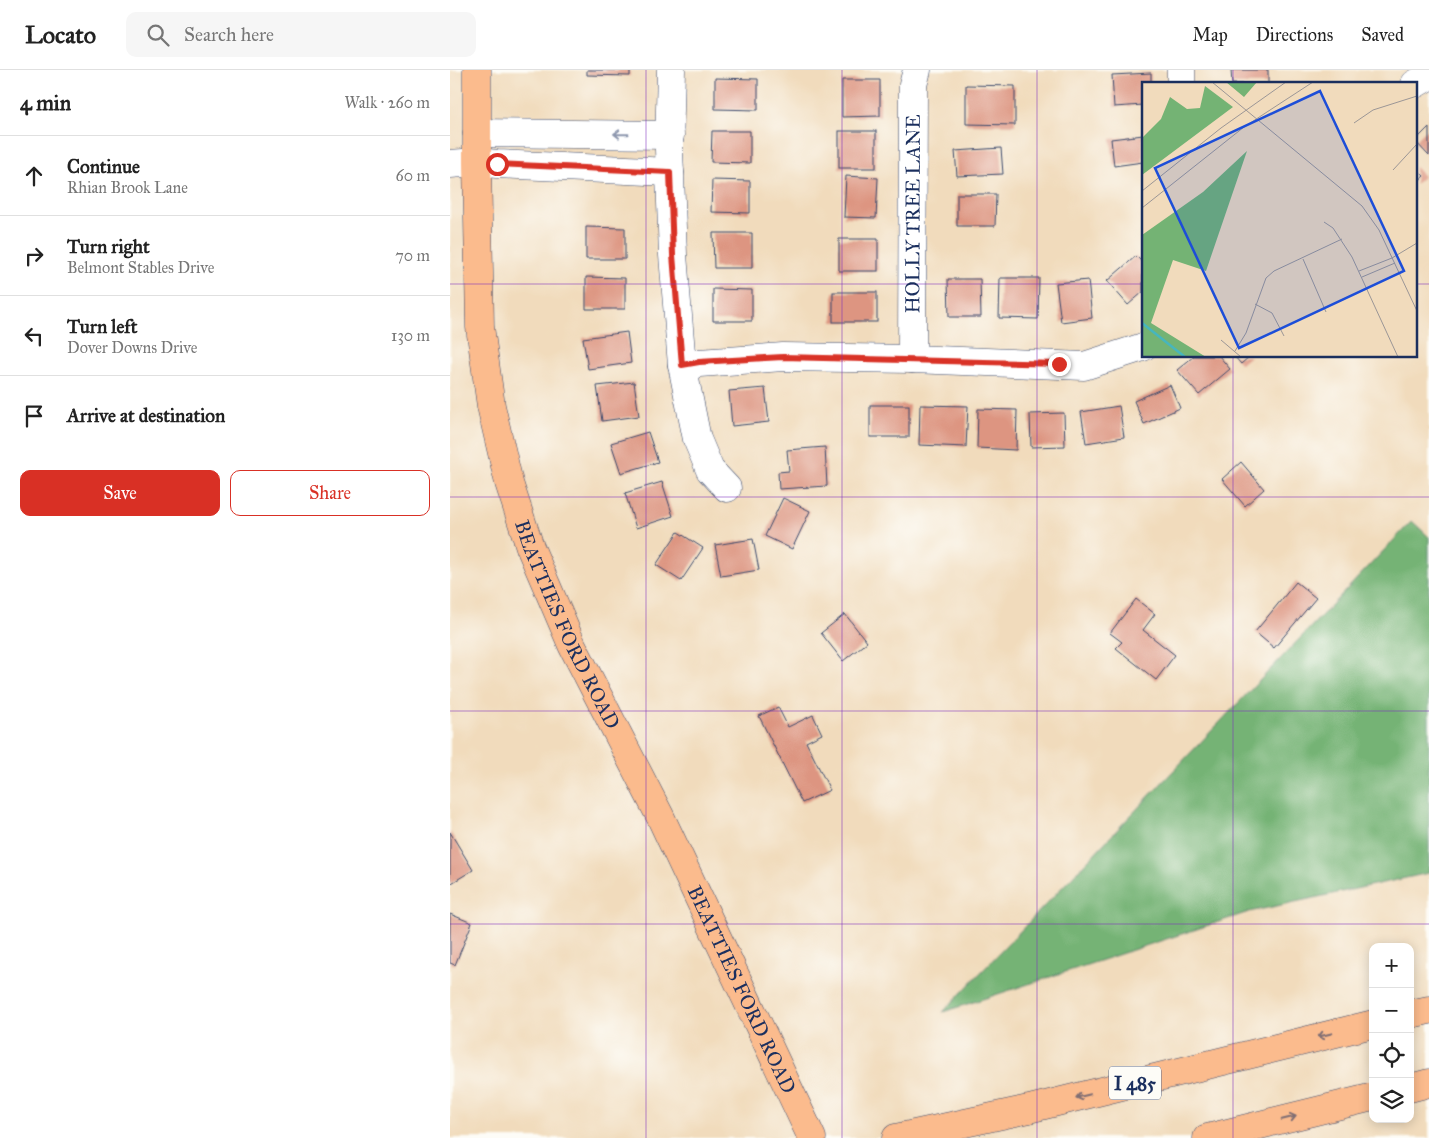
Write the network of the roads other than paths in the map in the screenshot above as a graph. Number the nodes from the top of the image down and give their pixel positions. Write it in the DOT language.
graph roads {
  1 [pos="477,70"];
  2 [pos="670,70"];
  3 [pos="917,70"];
  4 [pos="1429,76"];
  5 [pos="1416,83"];
  6 [pos="477,132"];
  7 [pos="670,135"];
  8 [pos="477,162"];
  9 [pos="450,164"];
  10 [pos="670,172"];
  11 [pos="1142,347"];
  12 [pos="912,360"];
  13 [pos="682,365"];
  14 [pos="727,488"];
  15 [pos="1429,1010"];
  16 [pos="1414,1013"];
  17 [pos="1369,1025"];
  18 [pos="1429,1083"];
  19 [pos="1414,1087"];
  20 [pos="1369,1098"];
  21 [pos="812,1138"];
  22 [pos="896,1138"];
  23 [pos="1207,1138"];
  1 -- 6 [label="main road, BEATTIES FORD ROAD"];
  2 -- 7 [label="street"];
  3 -- 12 [label="street, HOLLY TREE LANE"];
  4 -- 5 [label="street"];
  7 -- 6 [label="street, one-way"];
  6 -- 8 [label="main road, BEATTIES FORD ROAD"];
  7 -- 10 [label="street"];
  8 -- 9 [label="street"];
  8 -- 10 [label="street"];
  8 -- 21 [label="main road, BEATTIES FORD ROAD"];
  10 -- 13 [label="street"];
  11 -- 12 [label="street"];
  12 -- 13 [label="street"];
  13 -- 14 [label="street"];
  15 -- 16 [label="main road"];
  17 -- 22 [label="main road, I 485, one-way"];
  18 -- 19 [label="main road"];
  23 -- 20 [label="main road, one-way"];
}
